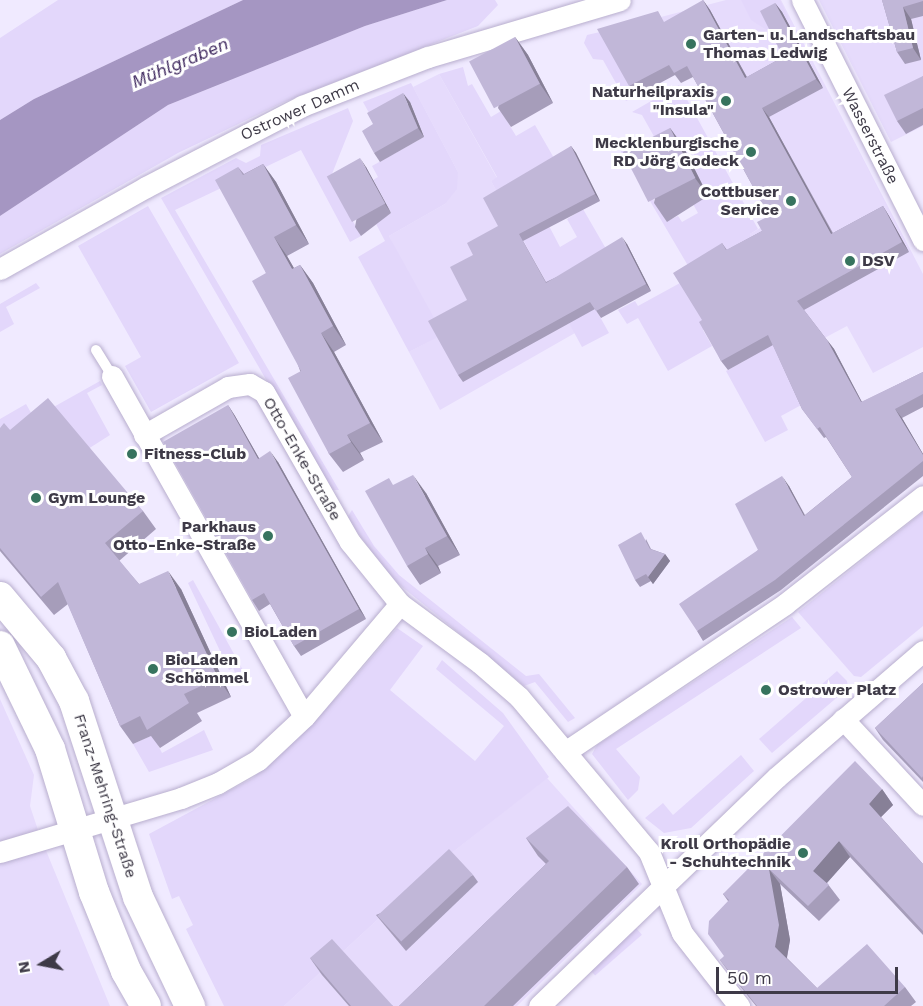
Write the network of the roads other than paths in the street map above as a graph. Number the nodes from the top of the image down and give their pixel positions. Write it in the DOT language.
graph roads {
  1 [pos="620,0"];
  2 [pos="802,0"];
  3 [pos="923,240"];
  4 [pos="0,270"];
  5 [pos="96,350"];
  6 [pos="112,376"];
  7 [pos="144,435"];
  8 [pos="923,496"];
  9 [pos="0,597"];
  10 [pos="400,604"];
  11 [pos="0,646"];
  12 [pos="923,651"];
  13 [pos="304,717"];
  14 [pos="843,719"];
  15 [pos="565,752"];
  16 [pos="923,805"];
  17 [pos="112,819"];
  18 [pos="74,828"];
  19 [pos="0,852"];
  20 [pos="661,887"];
  21 [pos="146,1006"];
  22 [pos="190,1006"];
  23 [pos="539,1006"];
  24 [pos="739,1006"];
  1 -- 4 [label="street, Ostrower Damm"];
  2 -- 3 [label="street, Wasserstraße"];
  5 -- 6 [label="lane"];
  6 -- 7 [label="street"];
  7 -- 10 [label="street, Otto-Enke-Straße"];
  7 -- 13 [label="street"];
  8 -- 15 [label="street"];
  9 -- 17 [label="main road, Franz-Mehring-Straße"];
  10 -- 13 [label="street"];
  10 -- 15 [label="street, Otto-Enke-Straße"];
  11 -- 18 [label="main road"];
  12 -- 14 [label="street"];
  13 -- 17 [label="street"];
  14 -- 16 [label="street"];
  14 -- 20 [label="street"];
  15 -- 20 [label="street"];
  17 -- 18 [label="street"];
  17 -- 22 [label="main road, Franz-Mehring-Straße"];
  18 -- 19 [label="street"];
  18 -- 21 [label="main road"];
  20 -- 23 [label="street"];
  20 -- 24 [label="street"];
}
